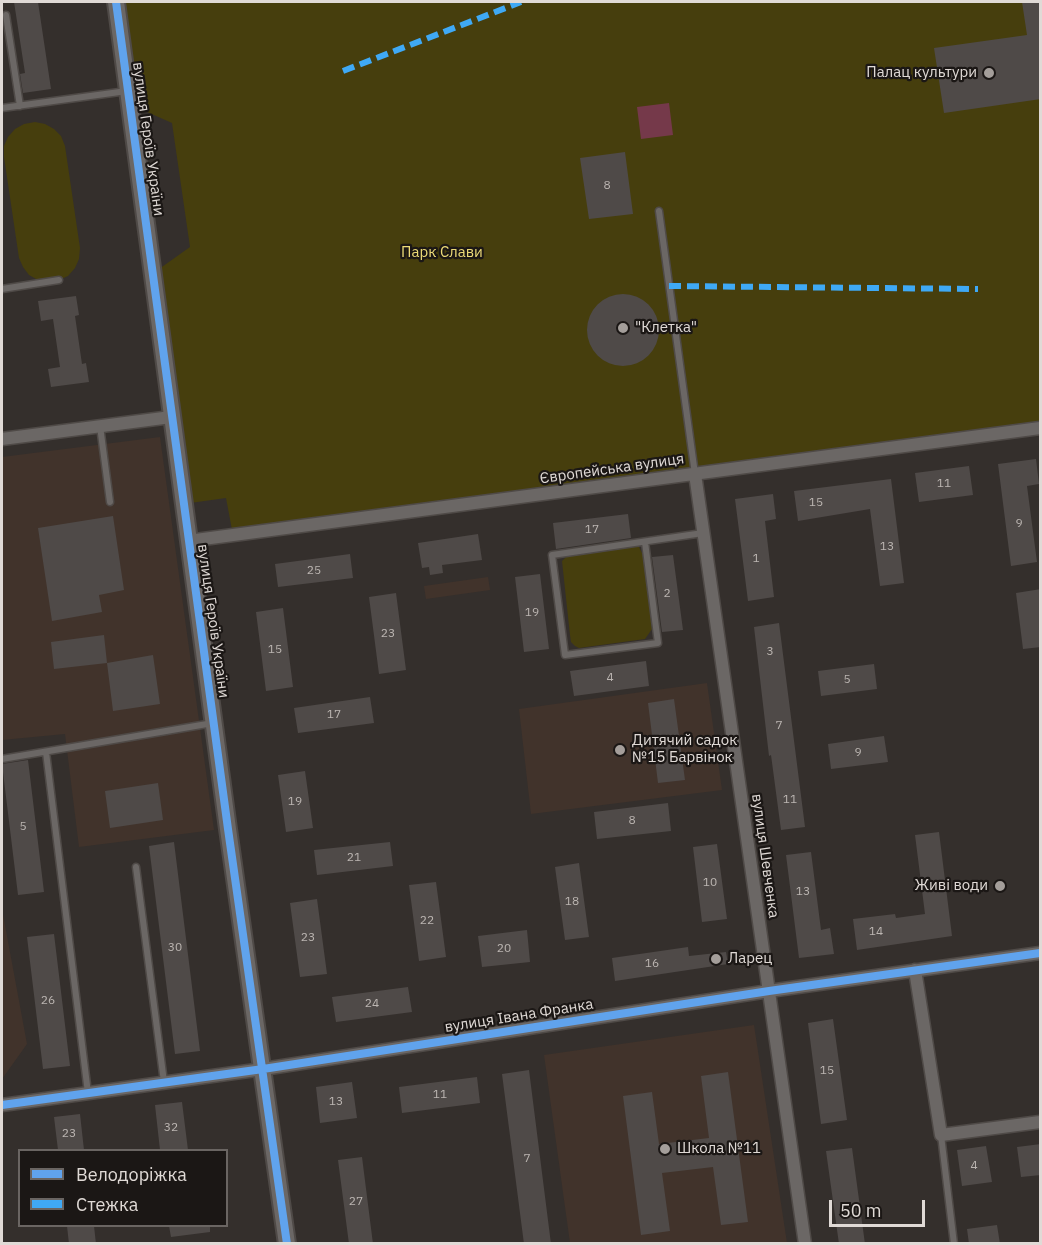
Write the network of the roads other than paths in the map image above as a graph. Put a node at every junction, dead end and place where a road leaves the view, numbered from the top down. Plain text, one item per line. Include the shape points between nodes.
1 (116, 2) edge
2 (6, 15) dead end
3 (128, 90) junction
4 (20, 106) junction
5 (2, 108) edge
6 (659, 211) dead end
7 (58, 280) dead end
8 (2, 289) edge
9 (171, 417) junction
10 (100, 426) junction
11 (1041, 428) edge
12 (2, 440) edge
13 (695, 474) junction
14 (110, 502) dead end
15 (704, 533) junction
16 (188, 541) junction
17 (645, 542) junction
18 (213, 723) junction
19 (46, 752) junction
20 (2, 759) edge
21 (136, 867) dead end
22 (1041, 953) edge
23 (915, 970) junction
24 (769, 991) junction
25 (263, 1069) junction
26 (164, 1082) junction
27 (88, 1093) junction
28 (2, 1105) edge
29 (1041, 1122) edge
30 (941, 1135) junction
31 (287, 1244) edge
32 (805, 1244) edge
33 (954, 1244) edge

1 - 3 street, вулиця Героїв України
2 - 4 lane
3 - 4 lane
3 - 9 street, вулиця Героїв України
4 - 5 lane
6 - 13 lane
7 - 8 lane
9 - 10 street
9 - 16 street, вулиця Героїв України
10 - 12 street
10 - 14 lane
11 - 13 street, Європейська вулиця
13 - 15 street, вулиця Шевченка
13 - 16 street, Європейська вулиця
15 - 17 lane
15 - 24 street, вулиця Шевченка
16 - 18 street, вулиця Героїв України
17 - 17 lane via 552,555 565,655 658,643
18 - 19 lane
18 - 25 street, вулиця Героїв України
19 - 20 lane
19 - 27 lane
21 - 26 lane
22 - 23 street, вулиця Івана Франка
23 - 24 street, вулиця Івана Франка
23 - 30 street
24 - 25 street, вулиця Івана Франка
24 - 32 street, вулиця Шевченка
25 - 26 street, вулиця Івана Франка
25 - 31 street, вулиця Героїв України
26 - 27 street, вулиця Івана Франка
27 - 28 street, вулиця Івана Франка
29 - 30 street
30 - 33 lane

